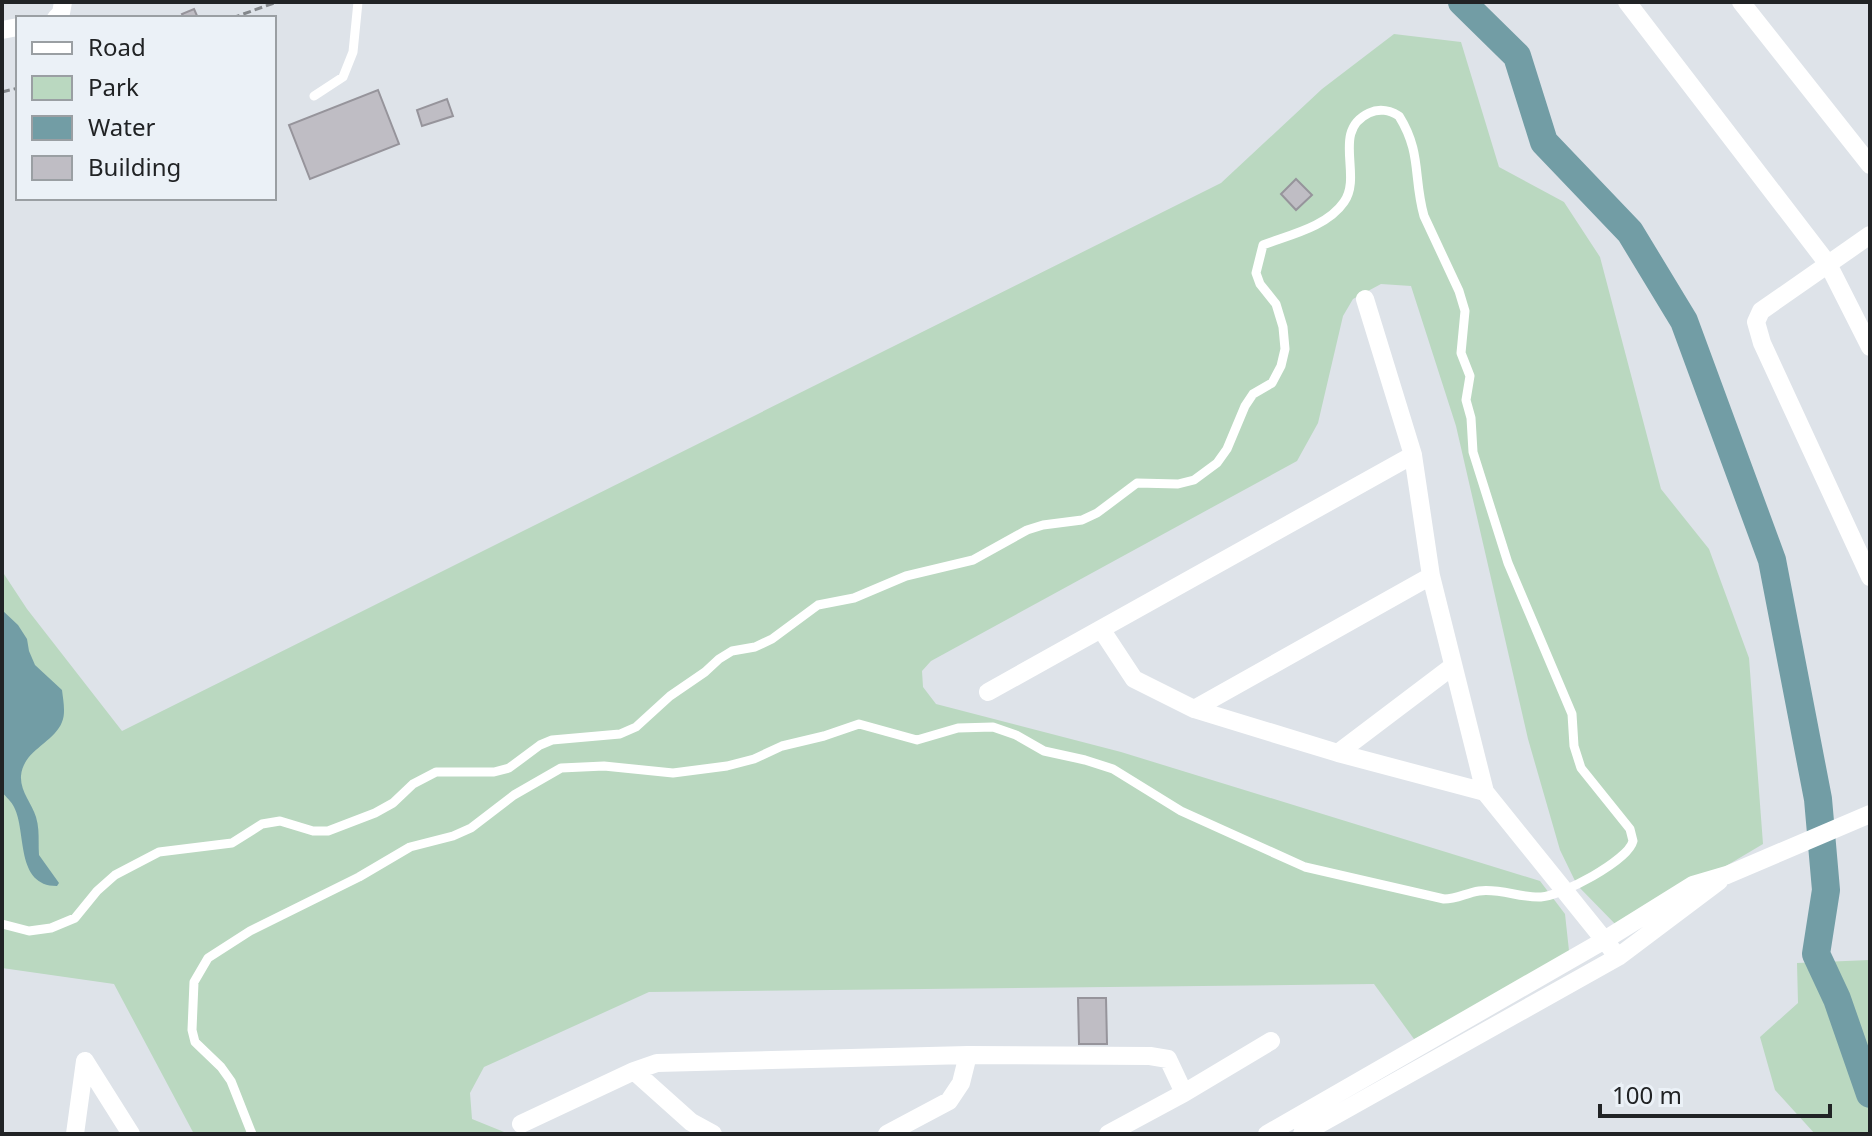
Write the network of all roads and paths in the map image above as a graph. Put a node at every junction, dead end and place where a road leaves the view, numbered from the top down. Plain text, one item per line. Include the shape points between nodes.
1 (277, 2) edge
2 (358, 2) edge
3 (1627, 2) edge
4 (1741, 2) edge
5 (238, 16) edge
6 (314, 96) dead end
7 (1870, 165) edge
8 (1870, 235) edge
9 (1828, 264) junction
10 (1365, 299) dead end
11 (1870, 347) edge
12 (1413, 455) junction
13 (1431, 576) junction
14 (1870, 577) edge
15 (1101, 629) junction
16 (1453, 666) junction
17 (988, 692) dead end
18 (1194, 709) junction
19 (1338, 753) junction
20 (1485, 792) junction
21 (1870, 814) edge
22 (1727, 875) junction
23 (1563, 893) junction
24 (2, 924) edge
25 (1603, 941) junction
26 (1618, 957) junction
27 (1271, 1041) dead end
28 (968, 1055) junction
29 (634, 1071) junction
30 (1184, 1093) junction
31 (521, 1124) dead end
32 (75, 1134) edge
33 (131, 1134) edge
34 (252, 1134) edge
35 (713, 1134) edge
36 (887, 1134) edge
37 (1108, 1134) edge
38 (1267, 1134) edge
39 (1302, 1134) edge

1 - 5 path
2 - 6 lane via 353,52 343,77
3 - 9 street
4 - 7 street
8 - 9 street
9 - 11 street
9 - 14 street via 1761,311 1756,322
10 - 12 street
12 - 13 street
12 - 15 street
13 - 16 street
13 - 18 street
15 - 17 street
15 - 18 street via 1134,679
16 - 19 street
16 - 20 street
18 - 19 street
19 - 20 street
20 - 23 street
21 - 22 street
22 - 25 street via 1693,885
22 - 26 street
23 - 24 lane via 1626,854 1632,836 1581,768 1572,714 1508,563 1473,452 1466,400 1470,376 1461,353 1466,322 1462,302 1424,216 1412,142 1399,116 1384,110 1365,115 1350,131 1350,185 1344,202 1311,227 1263,245 1256,273 1276,304 1283,327 1281,366 1272,383 1245,406 1217,463 1194,480 1137,483 1082,520 1027,530 973,560 818,605 772,639 719,659 636,727 620,734 552,740 494,772 436,772 384,808 328,831 280,821 262,824 232,843 159,852 115,875 75,918 29,931
23 - 25 street
23 - 34 lane via 1542,897 1480,891 1444,899 1305,867 1181,811 1113,769 1044,751 993,727 958,728 917,740 859,724 727,766 673,773 561,768 471,828 410,847 208,958 194,982 192,1030 195,1042 231,1081
25 - 26 street
25 - 38 street
26 - 39 street
27 - 30 street
28 - 29 street via 657,1063
28 - 30 street via 1168,1059
28 - 36 street via 961,1083 949,1101
29 - 31 street
29 - 35 street via 691,1122
30 - 37 street
32 - 33 street via 85,1061

